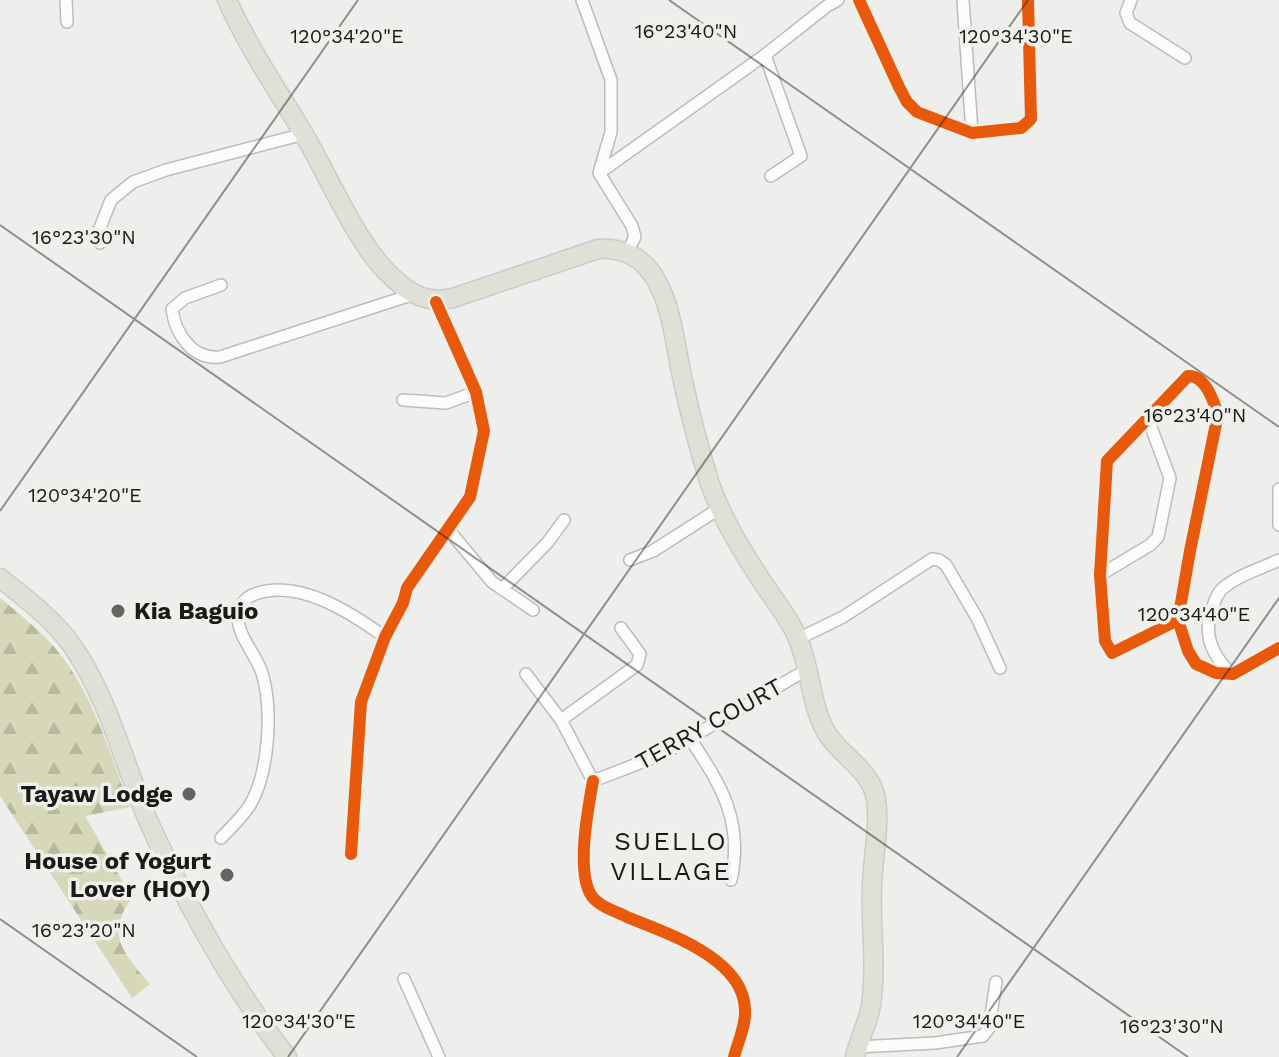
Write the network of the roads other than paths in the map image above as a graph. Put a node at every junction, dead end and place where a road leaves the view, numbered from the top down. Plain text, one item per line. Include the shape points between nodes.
1 (66, 0) edge
2 (227, 0) edge
3 (582, 0) edge
4 (838, 0) edge
5 (859, 0) edge
6 (963, 0) edge
7 (1028, 0) edge
8 (1131, 0) edge
9 (67, 22) dead end
10 (765, 55) junction
11 (1185, 58) dead end
12 (972, 133) junction
13 (304, 134) junction
14 (599, 173) junction
15 (771, 176) dead end
16 (100, 243) dead end
17 (627, 252) junction
18 (221, 285) dead end
19 (415, 294) junction
20 (436, 302) junction
21 (476, 392) junction
22 (403, 400) dead end
23 (1148, 419) junction
24 (1279, 489) edge
25 (720, 508) junction
26 (564, 520) dead end
27 (1279, 525) edge
28 (447, 528) junction
29 (630, 560) dead end
30 (1279, 560) edge
31 (1100, 575) junction
32 (0, 578) edge
33 (502, 589) junction
34 (533, 610) dead end
35 (1178, 620) junction
36 (621, 628) dead end
37 (385, 637) junction
38 (798, 639) junction
39 (1279, 648) edge
40 (1000, 668) dead end
41 (806, 670) junction
42 (526, 674) dead end
43 (1233, 674) junction
44 (561, 720) junction
45 (689, 737) junction
46 (593, 781) junction
47 (221, 838) dead end
48 (351, 854) dead end
49 (731, 880) dead end
50 (404, 979) dead end
51 (996, 982) dead end
52 (856, 1052) edge
53 (287, 1057) edge
54 (439, 1057) edge
55 (734, 1057) edge

1 - 9 street
2 - 13 main road
3 - 14 street via 611,80 611,132
4 - 10 street
5 - 12 street via 912,108
6 - 12 street
7 - 12 street via 1031,119 1021,128
8 - 11 street via 1126,13 1130,23
10 - 14 street
10 - 15 street via 801,156
13 - 16 street via 133,182 111,200 98,233
13 - 19 main road via 368,250
14 - 17 street via 632,226 635,237
17 - 20 main road via 611,248 578,254
17 - 25 main road via 650,271 666,303
18 - 19 street via 185,298 172,309 174,325 185,342 210,358
19 - 20 main road
20 - 21 street
21 - 22 street via 446,403
21 - 28 street via 484,431 470,497
23 - 31 street via 1107,461
23 - 31 street via 1170,478 1158,537
23 - 35 street via 1194,375 1218,414
24 - 27 street
25 - 29 street
25 - 38 main road
26 - 33 street
28 - 33 street
28 - 37 street via 407,588
30 - 43 street via 1217,595 1207,634 1213,651
31 - 35 street via 1105,641 1112,653
32 - 53 main road via 55,626 84,664 150,824 197,920 245,1002
33 - 34 street
35 - 43 street via 1188,651 1201,668
36 - 44 street via 640,661
37 - 47 street via 302,593 265,590 243,603 238,618 262,672 267,736 251,804
37 - 48 street via 361,702
38 - 40 street via 843,617 932,559 939,560 977,618
38 - 41 main road
39 - 43 street
41 - 45 street, TERRY COURT
41 - 52 main road via 826,732 866,776 876,800 873,986
42 - 44 street
44 - 46 street
45 - 46 street, TERRY COURT via 663,754
45 - 49 street via 721,789 735,828
46 - 55 street via 583,869 590,893 601,904 682,940 725,968 738,984 745,1008
50 - 54 street
51 - 52 street via 983,1036

